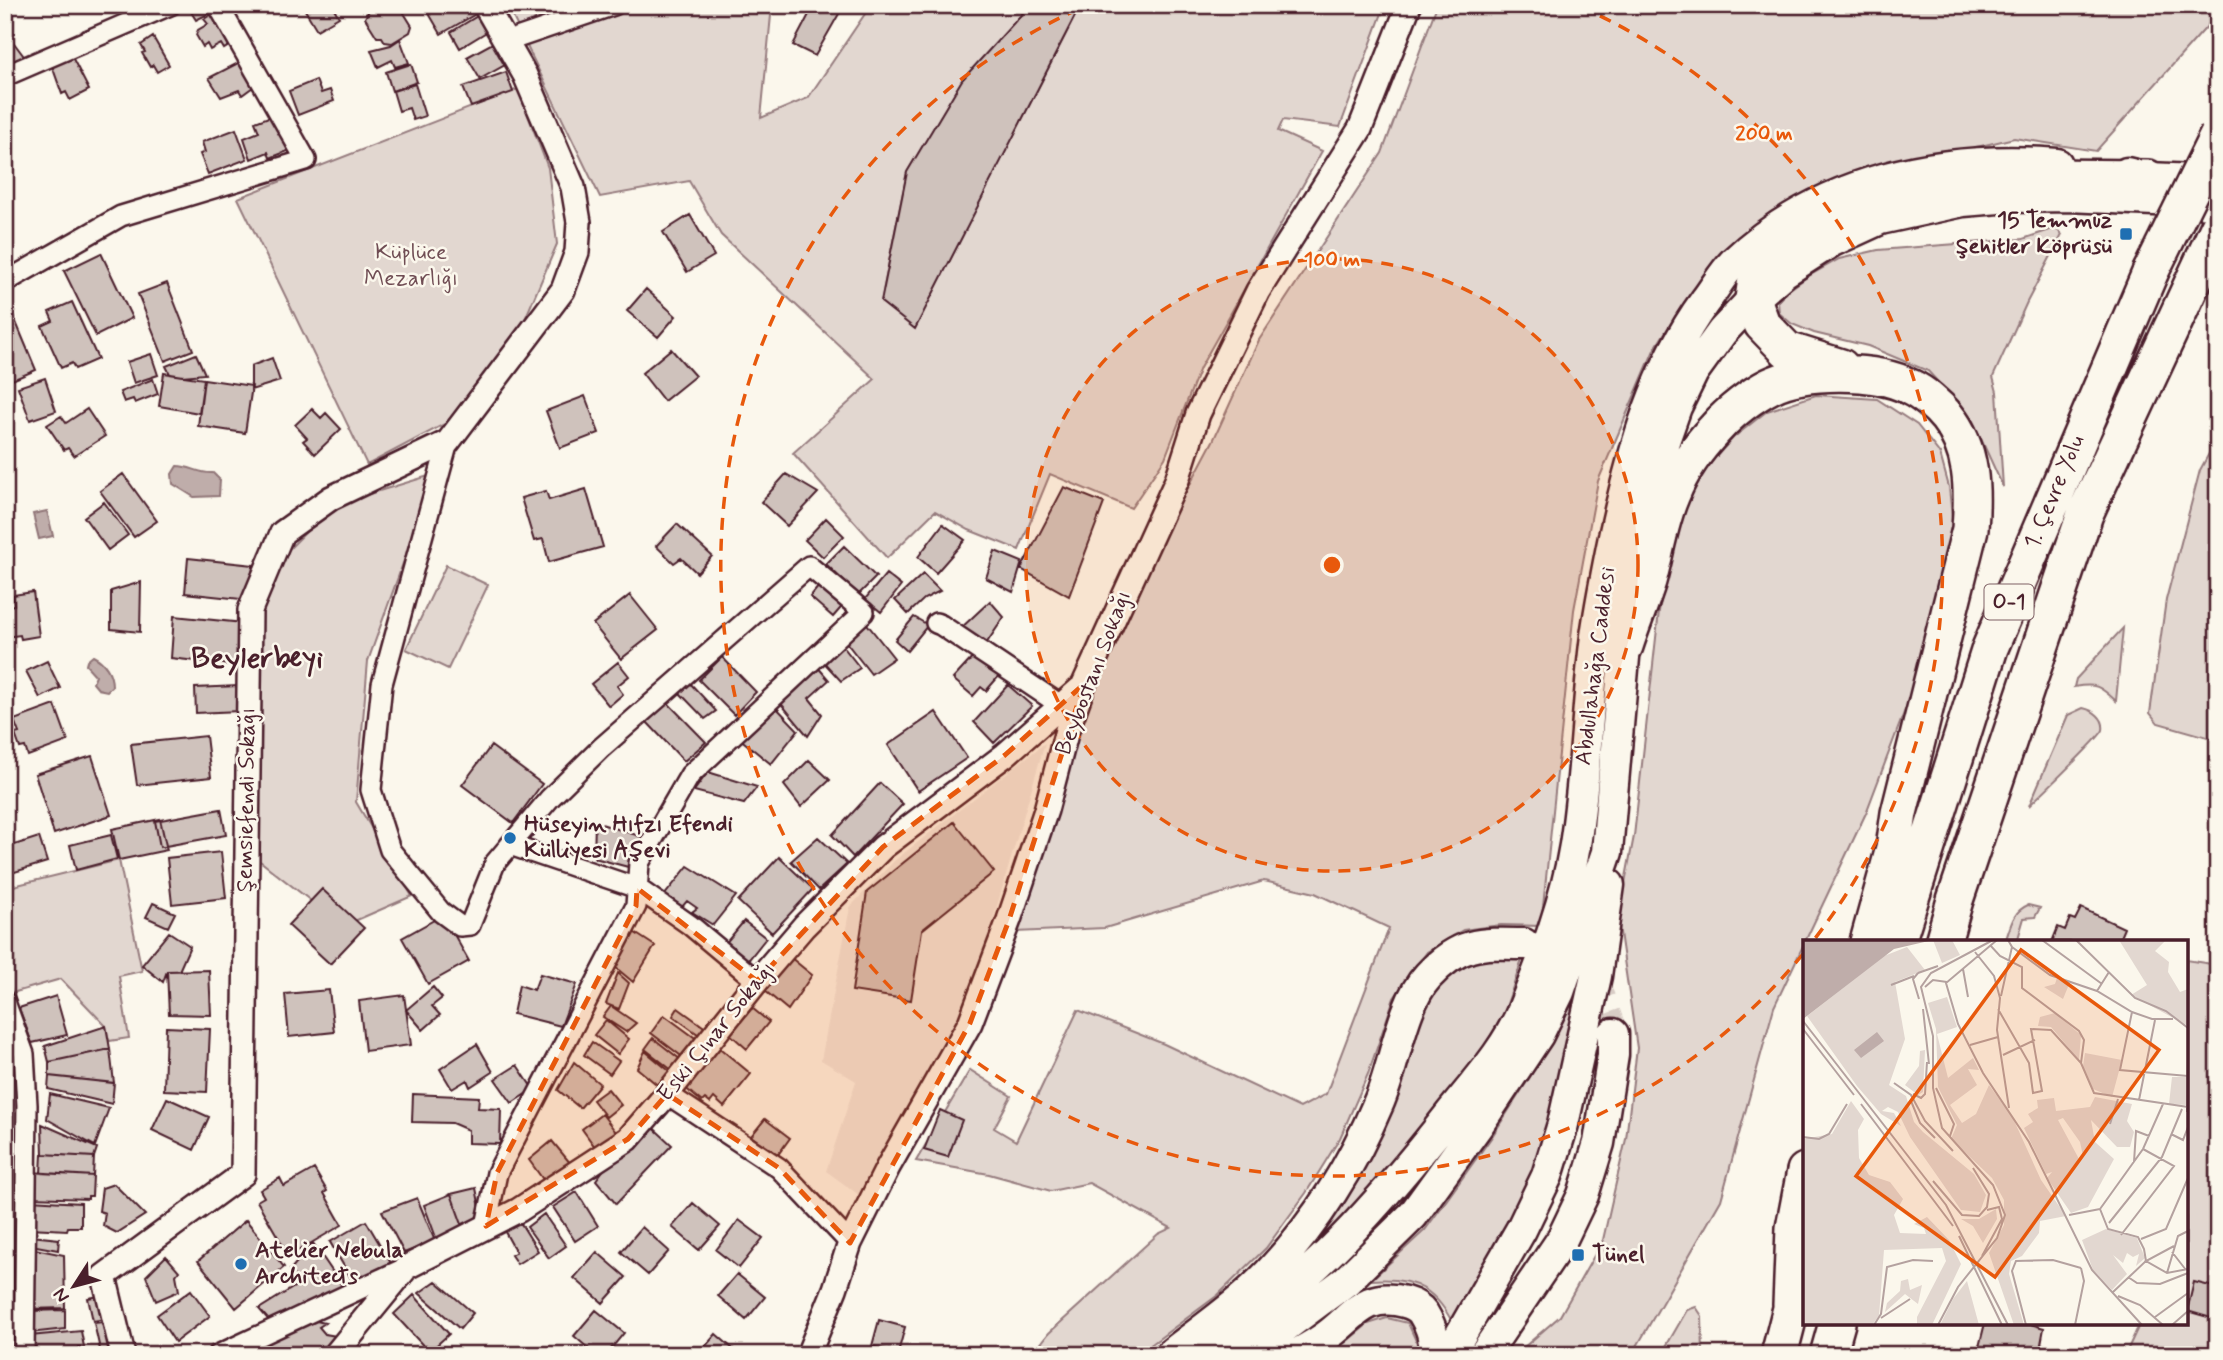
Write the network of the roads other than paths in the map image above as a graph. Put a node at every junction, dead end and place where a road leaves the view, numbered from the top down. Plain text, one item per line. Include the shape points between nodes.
1 (170, 5) edge
2 (218, 5) edge
3 (485, 5) edge
4 (614, 5) edge
5 (1409, 5) edge
6 (505, 41) junction
7 (5, 76) edge
8 (2218, 135) edge
9 (2148, 178) junction
10 (2218, 181) edge
11 (2218, 203) edge
12 (2218, 228) edge
13 (5, 282) edge
14 (1754, 299) junction
15 (1862, 372) junction
16 (448, 442) junction
17 (936, 623) dead end
18 (1625, 646) junction
19 (1084, 684) junction
20 (1062, 706) junction
21 (510, 845) junction
22 (1607, 852) junction
23 (637, 888) junction
24 (1869, 940) edge
25 (1898, 940) edge
26 (1944, 940) edge
27 (1524, 944) dead end
28 (757, 981) junction
29 (5, 1002) edge
30 (1612, 1034) tunnel mouth
31 (667, 1094) junction
32 (1803, 1181) edge
33 (486, 1226) junction
34 (850, 1243) junction
35 (1803, 1265) edge
36 (407, 1268) junction
37 (1791, 1305) junction
38 (1836, 1325) edge
39 (24, 1355) edge
40 (123, 1355) edge
41 (218, 1355) edge
42 (335, 1355) edge
43 (808, 1355) edge
44 (1170, 1355) edge
45 (1203, 1355) edge
46 (1247, 1355) edge
47 (1296, 1355) edge
48 (1433, 1355) edge
49 (1453, 1355) edge
50 (1484, 1355) edge
51 (1779, 1355) edge
52 (1828, 1355) edge

1 - 7 street
2 - 13 street via 306,160 121,216
3 - 6 street, Şemsiefendi Sokağı
4 - 6 street
5 - 19 street, Beybostanı Sokağı via 1360,129 1258,291 1198,414 1177,480
6 - 16 street, Şemsiefendi Sokağı via 525,75 573,187 579,222 577,252 563,290
8 - 25 highway, 1. Çevre Yolu / O-1, bridge via 2150,273 1990,648
9 - 10 main road, Abdullahağa Caddesi
9 - 14 highway via 2044,177 1910,188 1849,208 1784,244 1757,273
9 - 45 main road, Abdullahağa Caddesi via 2102,167 2025,162 1961,163 1906,171 1867,183 1781,224 1732,264 1687,326 1637,439 1597,633 1575,845 1558,920 1523,1010 1470,1090 1380,1200 1297,1282
11 - 14 main road, Abdullahağa Caddesi via 2069,196 1962,201 1880,219 1832,241 1784,272
12 - 26 highway, 1. Çevre Yolu / O-1 via 2085,513
14 - 15 highway via 1762,324 1787,350
14 - 18 main road, Abdullahağa Caddesi via 1693,372 1676,407 1647,489
15 - 18 highway via 1808,376 1771,385 1718,425 1694,452 1671,494
15 - 24 highway via 1910,386 1947,418 1968,462 1972,499 1970,529
16 - 21 street via 382,684 370,790 390,850 441,912 460,926 470,925 495,863
16 - 40 street, Şemsiefendi Sokağı via 331,498 282,533 250,610 243,1174 104,1276
17 - 20 street
18 - 22 main road, Abdullahağa Caddesi
19 - 20 street, Eski Çınar Sokağı
19 - 34 street, Beybostanı Sokağı via 1046,810 970,1023
20 - 28 street, Eski Çınar Sokağı via 883,846
21 - 23 street
21 - 23 street via 601,748 809,566 864,611 690,775 639,863
22 - 46 main road, Abdullahağa Caddesi via 1559,992 1538,1035 1478,1125 1413,1215 1346,1282
22 - 49 main road via 1609,893 1596,976 1548,1176
23 - 28 street
23 - 33 street via 636,906 497,1173
27 - 44 main road via 1486,943 1460,949 1428,975 1413,995 1363,1138 1324,1205 1268,1274
28 - 31 street, Eski Çınar Sokağı
29 - 39 street via 24,1054 27,1105
30 - 50 main road via 1599,1143 1583,1195 1560,1241
31 - 33 street, Eski Çınar Sokağı via 628,1139 519,1210
31 - 34 street via 779,1168
32 - 37 highway via 1794,1228
33 - 36 street, Eski Çınar Sokağı
34 - 43 street, Beybostanı Sokağı
35 - 37 highway
36 - 41 street
36 - 42 street, Eski Çınar Sokağı
37 - 51 highway
38 - 52 highway
47 - 48 main road via 1371,1301 1383,1299 1420,1309 1435,1339

